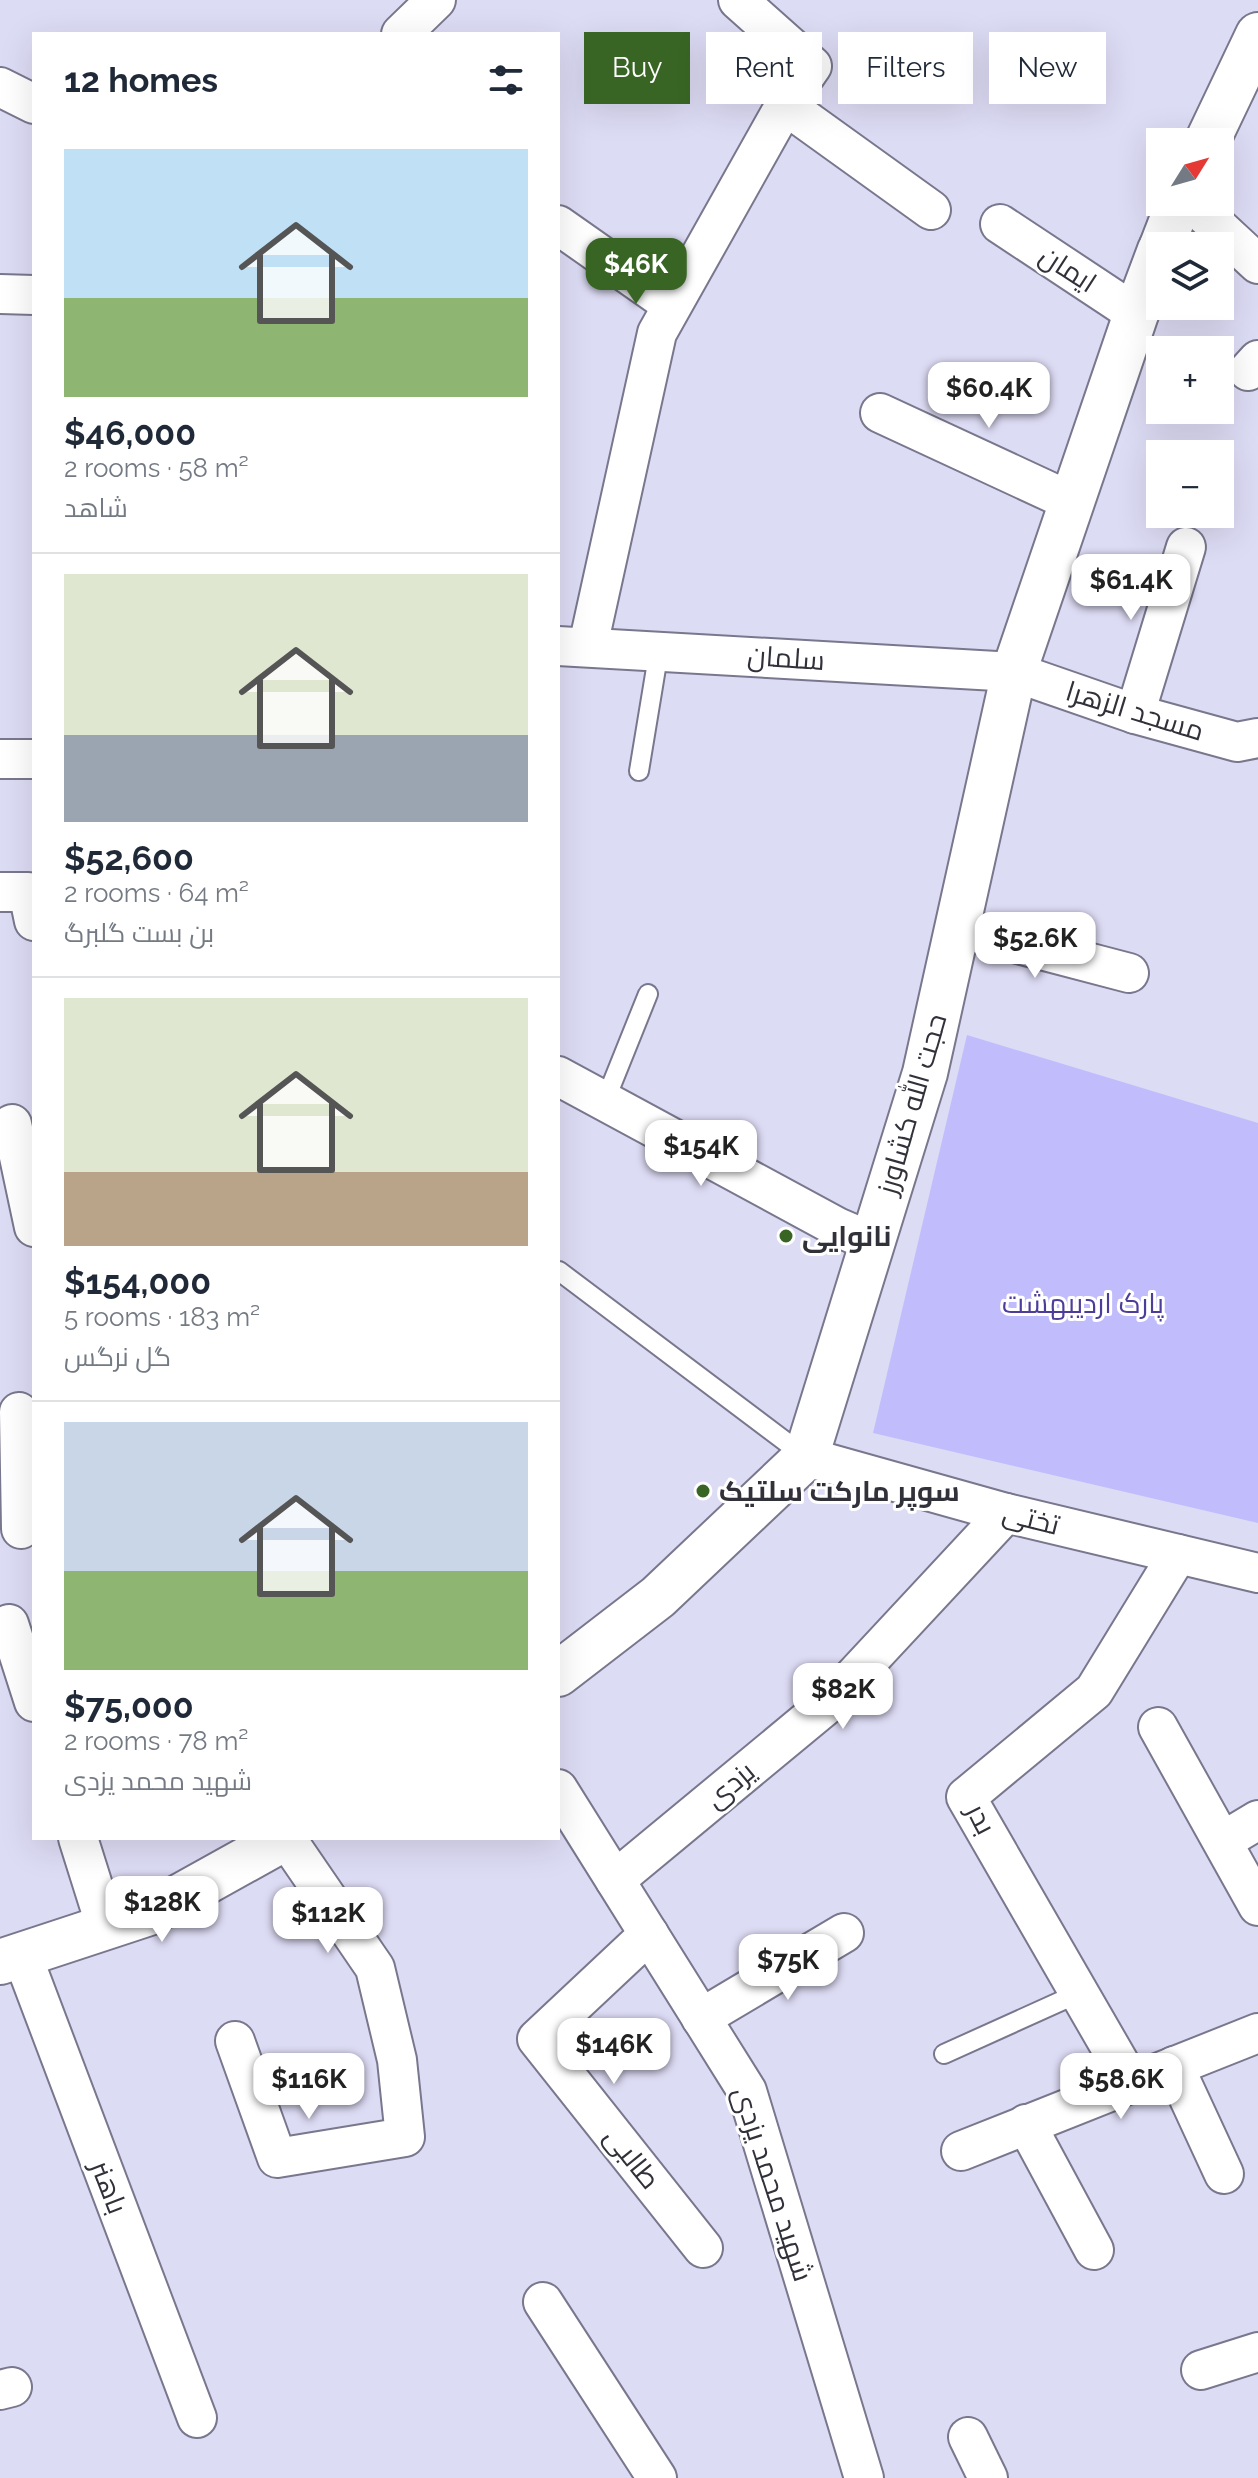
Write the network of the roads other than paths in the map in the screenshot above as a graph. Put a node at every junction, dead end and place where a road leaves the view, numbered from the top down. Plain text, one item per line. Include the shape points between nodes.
1 (436, 0) edge
2 (738, 0) edge
3 (403, 32) edge
4 (1258, 35) edge
5 (0, 87) edge
6 (32, 103) edge
7 (785, 105) junction
8 (1214, 128) edge
9 (931, 210) dead end
10 (1206, 216) edge
11 (1000, 224) dead end
12 (560, 226) edge
13 (1258, 264) edge
14 (1146, 288) edge
15 (0, 294) edge
16 (32, 295) edge
17 (672, 305) junction
18 (1136, 314) junction
19 (880, 413) dead end
20 (1072, 502) junction
21 (1186, 547) dead end
22 (573, 646) edge
23 (659, 650) junction
24 (1014, 672) junction
25 (1135, 714) junction
26 (1258, 738) edge
27 (0, 759) edge
28 (32, 759) edge
29 (639, 771) dead end
30 (0, 892) edge
31 (32, 911) edge
32 (957, 928) junction
33 (1129, 973) dead end
34 (648, 994) dead end
35 (560, 1077) edge
36 (605, 1101) junction
37 (15, 1124) edge
38 (32, 1216) edge
39 (872, 1242) junction
40 (560, 1272) edge
41 (19, 1412) dead end
42 (27, 1455) edge
43 (806, 1457) junction
44 (1006, 1513) junction
45 (21, 1529) dead end
46 (1178, 1554) junction
47 (1258, 1573) edge
48 (9, 1624) dead end
49 (560, 1672) edge
50 (32, 1696) edge
51 (1158, 1727) dead end
52 (560, 1792) edge
53 (1258, 1820) edge
54 (79, 1840) edge
55 (281, 1840) edge
56 (286, 1840) edge
57 (1223, 1841) junction
58 (615, 1880) junction
59 (1258, 1906) edge
60 (106, 1927) junction
61 (844, 1933) dead end
62 (649, 1934) junction
63 (11, 1959) edge
64 (1079, 1993) junction
65 (701, 2018) junction
66 (1258, 2033) edge
67 (235, 2041) dead end
68 (944, 2054) dead end
69 (1174, 2066) junction
70 (1131, 2083) junction
71 (1026, 2124) junction
72 (961, 2151) dead end
73 (1224, 2174) dead end
74 (703, 2248) dead end
75 (1094, 2250) dead end
76 (543, 2302) dead end
77 (1258, 2352) edge
78 (1201, 2370) dead end
79 (197, 2418) dead end
80 (968, 2437) dead end
81 (657, 2478) edge
82 (863, 2478) edge
83 (988, 2478) edge

1 - 3 street
2 - 7 street via 812,66
4 - 8 street
5 - 6 street
7 - 9 street
7 - 17 street
10 - 13 street
11 - 18 street, ایمان
12 - 17 street
14 - 18 street, حجت الله کشاورز
15 - 16 street
17 - 22 street via 657,333
18 - 20 street, حجت الله کشاورز
19 - 20 street
20 - 24 street, حجت الله کشاورز
21 - 25 street
22 - 23 street, سلمان
23 - 24 street, سلمان
23 - 29 lane
24 - 25 street, مسجد الزهرا
24 - 32 street, حجت الله کشاورز
25 - 26 street, مسجد الزهرا via 1237,742
27 - 28 street
30 - 31 street via 28,892
32 - 33 street
32 - 39 street, حجت الله کشاورز via 925,1073
34 - 36 lane
35 - 36 street
36 - 39 street
37 - 38 street
39 - 43 street, حجت الله کشاورز
40 - 43 lane
41 - 42 street
42 - 45 street
43 - 44 street, تختی
43 - 49 street, حجت الله کشاورز via 658,1597
44 - 46 street, تختی
44 - 58 street, یزدی via 830,1702
46 - 47 street, تختی
46 - 64 street, بدر via 1094,1691 966,1797
48 - 50 street
51 - 57 street
52 - 58 street, شهید محمد یزدی
53 - 57 street
54 - 60 street
55 - 60 street via 152,1912
56 - 67 street via 375,1968 397,2060 405,2137 277,2158
57 - 59 street
58 - 62 street, شهید محمد یزدی
60 - 63 street
61 - 65 street
62 - 65 street, شهید محمد یزدی
62 - 74 street, طالبی via 537,2039
63 - 79 street, باهنر
64 - 68 lane
64 - 70 street, بدر
65 - 82 street, شهید محمد یزدی via 747,2091
66 - 69 street
69 - 70 street
69 - 73 street
70 - 71 street
71 - 72 street
71 - 75 street
76 - 81 street
77 - 78 street
80 - 83 street

